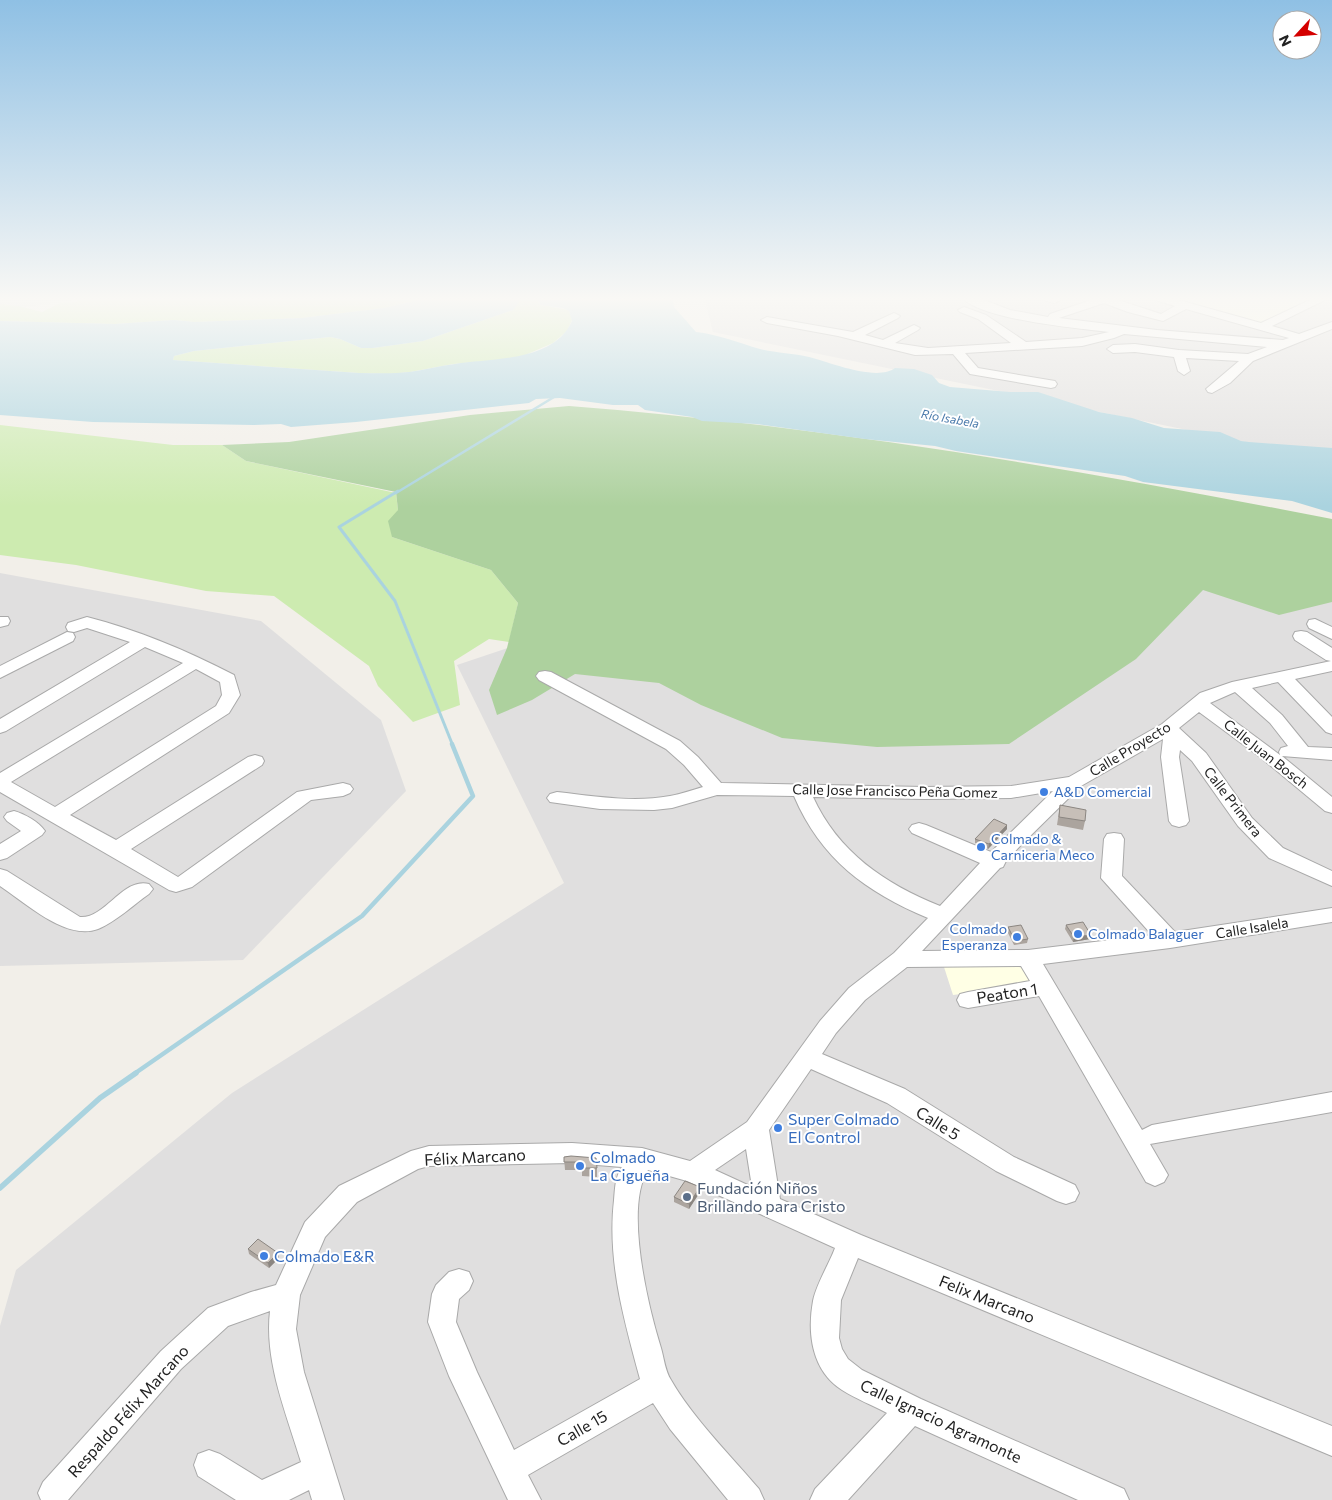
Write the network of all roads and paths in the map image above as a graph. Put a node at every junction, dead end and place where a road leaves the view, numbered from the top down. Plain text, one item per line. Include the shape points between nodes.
1 (971, 367) edge
2 (1183, 367) edge
3 (1240, 367) edge
4 (1184, 371) dead end
5 (1051, 384) dead end
6 (1212, 389) dead end
7 (1315, 624) dead end
8 (1332, 634) edge
9 (1301, 636) dead end
10 (144, 641) junction
11 (196, 662) junction
12 (1331, 665) edge
13 (0, 673) edge
14 (545, 676) dead end
15 (1282, 676) junction
16 (1239, 686) junction
17 (1198, 703) junction
18 (0, 727) edge
19 (1332, 728) edge
20 (1171, 730) junction
21 (1301, 751) junction
22 (1267, 752) junction
23 (1332, 754) edge
24 (255, 761) dead end
25 (0, 782) edge
26 (1074, 782) junction
27 (344, 789) dead end
28 (716, 789) junction
29 (801, 790) junction
30 (557, 798) dead end
31 (1332, 807) edge
32 (56, 815) junction
33 (14, 817) dead end
34 (1179, 820) dead end
35 (919, 829) dead end
36 (1114, 839) dead end
37 (116, 848) junction
38 (0, 853) edge
39 (996, 862) junction
40 (0, 876) edge
41 (1332, 879) edge
42 (142, 889) dead end
43 (1332, 915) edge
44 (944, 916) junction
45 (1170, 940) junction
46 (1028, 958) junction
47 (902, 959) junction
48 (1046, 987) junction
49 (968, 1000) dead end
50 (807, 1057) junction
51 (1332, 1102) edge
52 (756, 1129) junction
53 (1152, 1135) dead end
54 (642, 1158) junction
55 (693, 1172) junction
56 (1155, 1175) dead end
57 (1066, 1193) dead end
58 (768, 1206) junction
59 (851, 1243) junction
60 (459, 1281) dead end
61 (286, 1295) junction
62 (657, 1385) junction
63 (910, 1409) junction
64 (1332, 1441) edge
65 (209, 1464) dead end
66 (318, 1470) junction
67 (508, 1470) junction
68 (54, 1493) dead end
69 (328, 1500) edge
70 (525, 1500) edge
71 (748, 1500) edge
72 (826, 1500) edge
73 (1113, 1500) edge

1 - 5 street via 974,371
2 - 4 street
3 - 6 street
7 - 8 street
9 - 12 street
10 - 11 street
10 - 13 street via 87,622
10 - 18 street
11 - 25 street
11 - 32 street via 228,679 231,696 223,709
12 - 15 street, Calle Proyecto
14 - 28 street via 673,745
15 - 16 street, Calle Proyecto
15 - 19 street
16 - 17 street, Calle Proyecto
16 - 21 street via 1276,719
17 - 20 street, Calle Proyecto
17 - 22 street, Calle Juan Bosch
20 - 26 street, Calle Proyecto
20 - 34 street via 1170,756
20 - 41 street, Calle Primera via 1199,757 1245,822 1276,853
21 - 22 street
21 - 23 street
22 - 31 street, Calle Juan Bosch
24 - 37 street
25 - 32 street
26 - 29 street, Calle Jose Francisco Peña Gomez via 1011,792
26 - 39 street, Calle Proyecto
27 - 37 street via 337,793 314,792 304,796 182,884 176,885
28 - 29 street, Calle Jose Francisco Peña Gomez
28 - 30 street, Calle Jose Francisco Peña Gomez via 654,804
29 - 44 street via 815,822 843,856 876,884 908,902
32 - 37 street
33 - 38 street via 36,831
35 - 39 street
36 - 45 street via 1111,878
39 - 44 street, Calle Proyecto
40 - 42 street via 77,924 86,925
43 - 45 street, Calle Isalela
44 - 47 street, Calle Proyecto
45 - 46 street, Calle Isalela
46 - 47 street, Calle Isalela
46 - 48 street
47 - 50 street, Calle Proyecto via 857,994
48 - 49 street, Peaton 1
48 - 56 street
50 - 52 street, Calle Proyecto
50 - 57 street, Calle 5 via 896,1096 1005,1164
51 - 53 street
52 - 55 street
52 - 58 street
54 - 55 street, Felix Marcano
54 - 61 street, Félix Marcano via 572,1154 429,1156 411,1161 348,1194 315,1230
54 - 62 street via 629,1178 624,1229 635,1309
55 - 58 street, Felix Marcano
58 - 59 street, Felix Marcano
59 - 63 street, Calle Ignacio Agramonte via 827,1300 828,1354 852,1380
59 - 64 street, Felix Marcano
60 - 67 street via 446,1294 442,1322
61 - 66 street, Félix Marcano via 282,1329 288,1372
61 - 68 street, Respaldo Félix Marcano via 251,1304 218,1318 171,1360
62 - 67 street, Calle 15
62 - 71 street
63 - 72 street
63 - 73 street, Calle Ignacio Agramonte
65 - 66 street via 256,1495 263,1496
66 - 69 street, Félix Marcano
67 - 70 street

